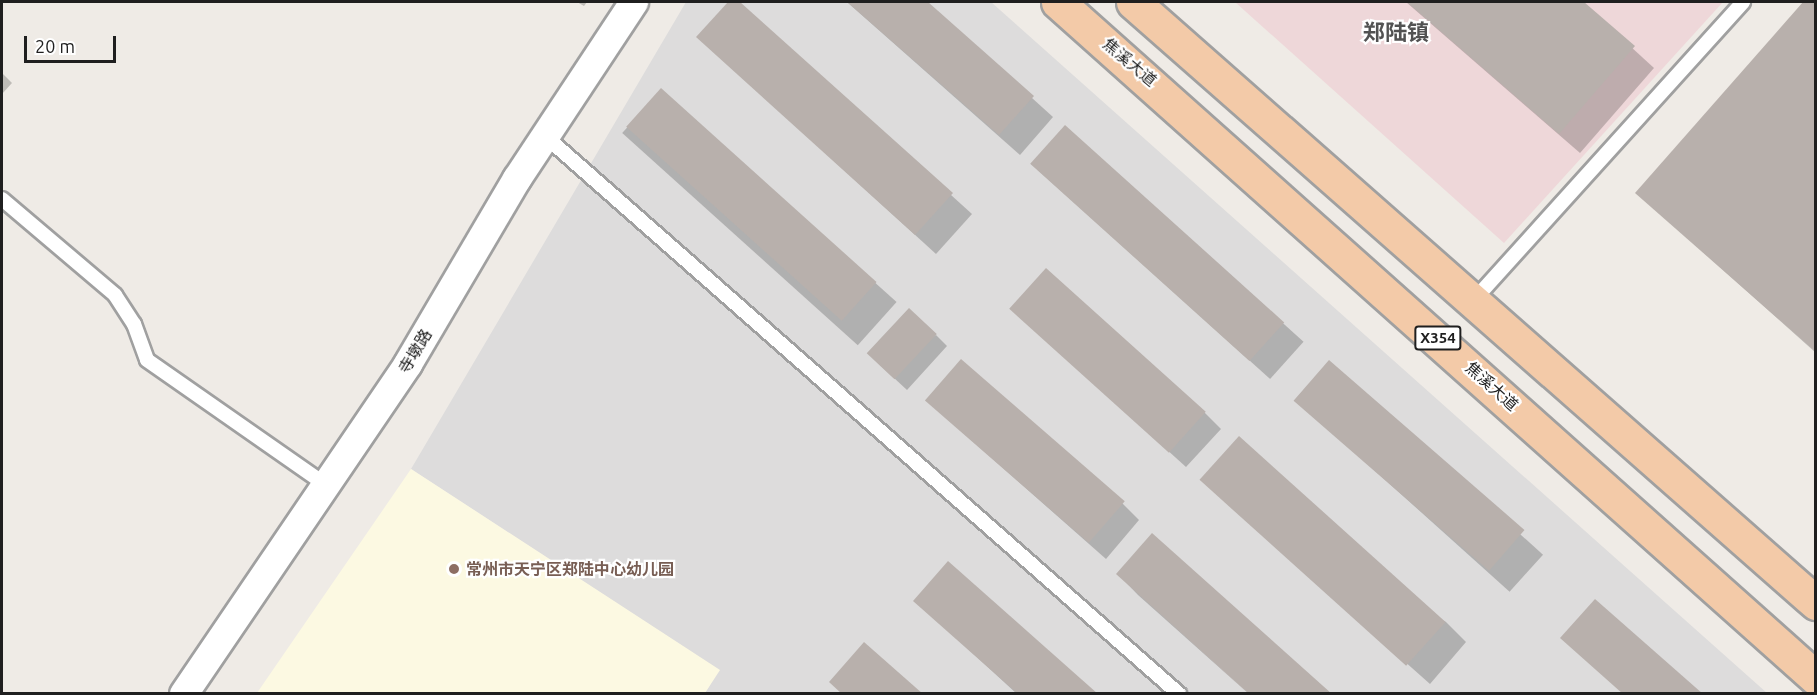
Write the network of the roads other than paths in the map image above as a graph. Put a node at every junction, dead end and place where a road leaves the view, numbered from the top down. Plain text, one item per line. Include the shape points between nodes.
1 (634, 2) edge
2 (1058, 2) edge
3 (1133, 2) edge
4 (1743, 2) edge
5 (545, 136) junction
6 (2, 199) edge
7 (1471, 303) junction
8 (326, 485) junction
9 (1815, 603) edge
10 (1815, 678) edge
11 (184, 693) edge
12 (1179, 693) edge

1 - 5 street, 寺墩路
2 - 10 main road, 焦溪大道 / X354
3 - 7 main road, X354
4 - 7 lane
5 - 8 street, 寺墩路 via 408,364
5 - 12 lane
6 - 8 lane via 116,295 134,324 147,360
7 - 9 main road, X354
8 - 11 street, 寺墩路

